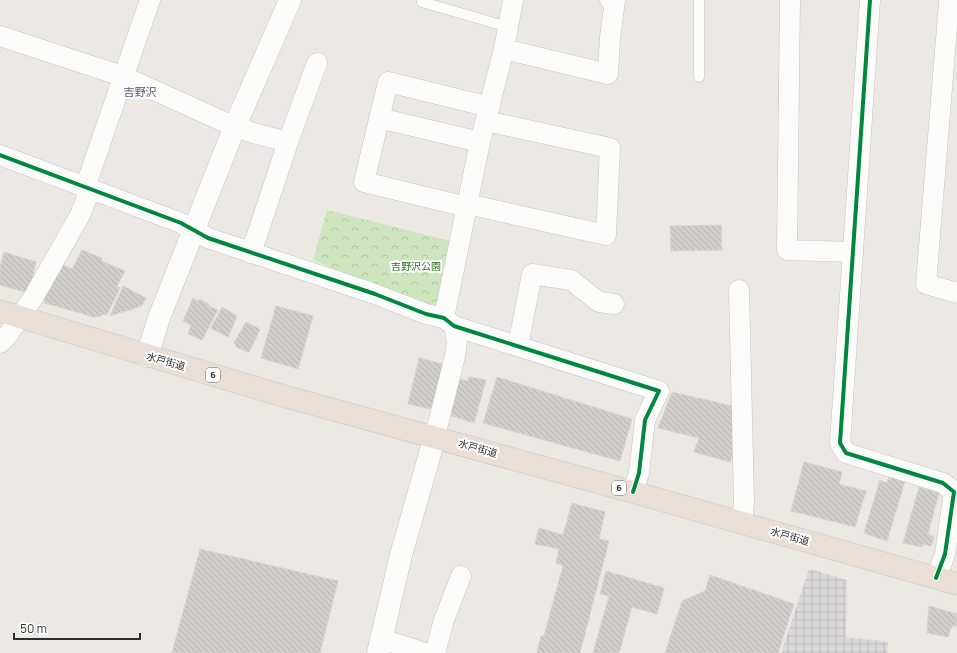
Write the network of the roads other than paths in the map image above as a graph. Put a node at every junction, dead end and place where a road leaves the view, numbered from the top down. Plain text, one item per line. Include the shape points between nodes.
1 (149, 0) edge
2 (290, 0) edge
3 (513, 0) edge
4 (610, 0) edge
5 (699, 0) edge
6 (790, 0) edge
7 (870, 0) edge
8 (422, 2) dead end
9 (949, 2) edge
10 (508, 27) junction
11 (0, 36) edge
12 (504, 49) junction
13 (317, 63) dead end
14 (125, 77) junction
15 (699, 77) dead end
16 (948, 111) edge
17 (488, 114) junction
18 (380, 118) junction
19 (235, 126) junction
20 (288, 142) junction
21 (480, 142) junction
22 (0, 155) edge
23 (88, 188) junction
24 (467, 206) junction
25 (194, 231) junction
26 (853, 252) junction
27 (251, 253) junction
28 (740, 290) dead end
29 (957, 293) edge
30 (614, 304) dead end
31 (10, 314) edge
32 (449, 322) junction
33 (0, 343) edge
34 (518, 346) junction
35 (147, 356) junction
36 (435, 436) junction
37 (633, 492) junction
38 (742, 523) junction
39 (461, 576) dead end
40 (936, 578) junction
41 (957, 584) edge
42 (380, 646) edge
43 (425, 653) edge
44 (435, 653) edge

1 - 14 street
2 - 19 street
3 - 10 street
4 - 12 street via 614,1 608,74
5 - 15 lane
6 - 26 street via 787,250
7 - 26 street
8 - 10 lane
9 - 16 street
10 - 12 street
11 - 14 street
12 - 17 street
13 - 20 street
14 - 19 street
14 - 23 street via 88,179
16 - 29 street via 926,284
17 - 18 street via 388,82
17 - 21 street
17 - 24 street via 610,148 606,234
18 - 21 street
18 - 24 street via 364,182
19 - 20 street
19 - 25 street
20 - 27 street
21 - 24 street
22 - 23 street
23 - 25 street via 181,223
23 - 31 street via 80,215 33,298
24 - 32 street
25 - 27 street
25 - 35 street via 159,318
26 - 40 street via 840,443 846,453 943,483 954,492 945,554
27 - 32 street via 375,294
28 - 38 street via 744,502
30 - 34 street via 599,302 571,280 532,274
31 - 33 street via 7,336
31 - 35 highway, 水戸街道 / 6
32 - 34 street
32 - 36 street via 457,342
34 - 37 street via 659,391 645,420 639,473
35 - 36 highway, 水戸街道 / 6
36 - 37 highway, 水戸街道 / 6
36 - 42 street via 401,555
37 - 38 highway, 水戸街道 / 6
38 - 40 highway, 水戸街道 / 6
39 - 44 street via 444,620
40 - 41 highway, 水戸街道 / 6
42 - 43 street

